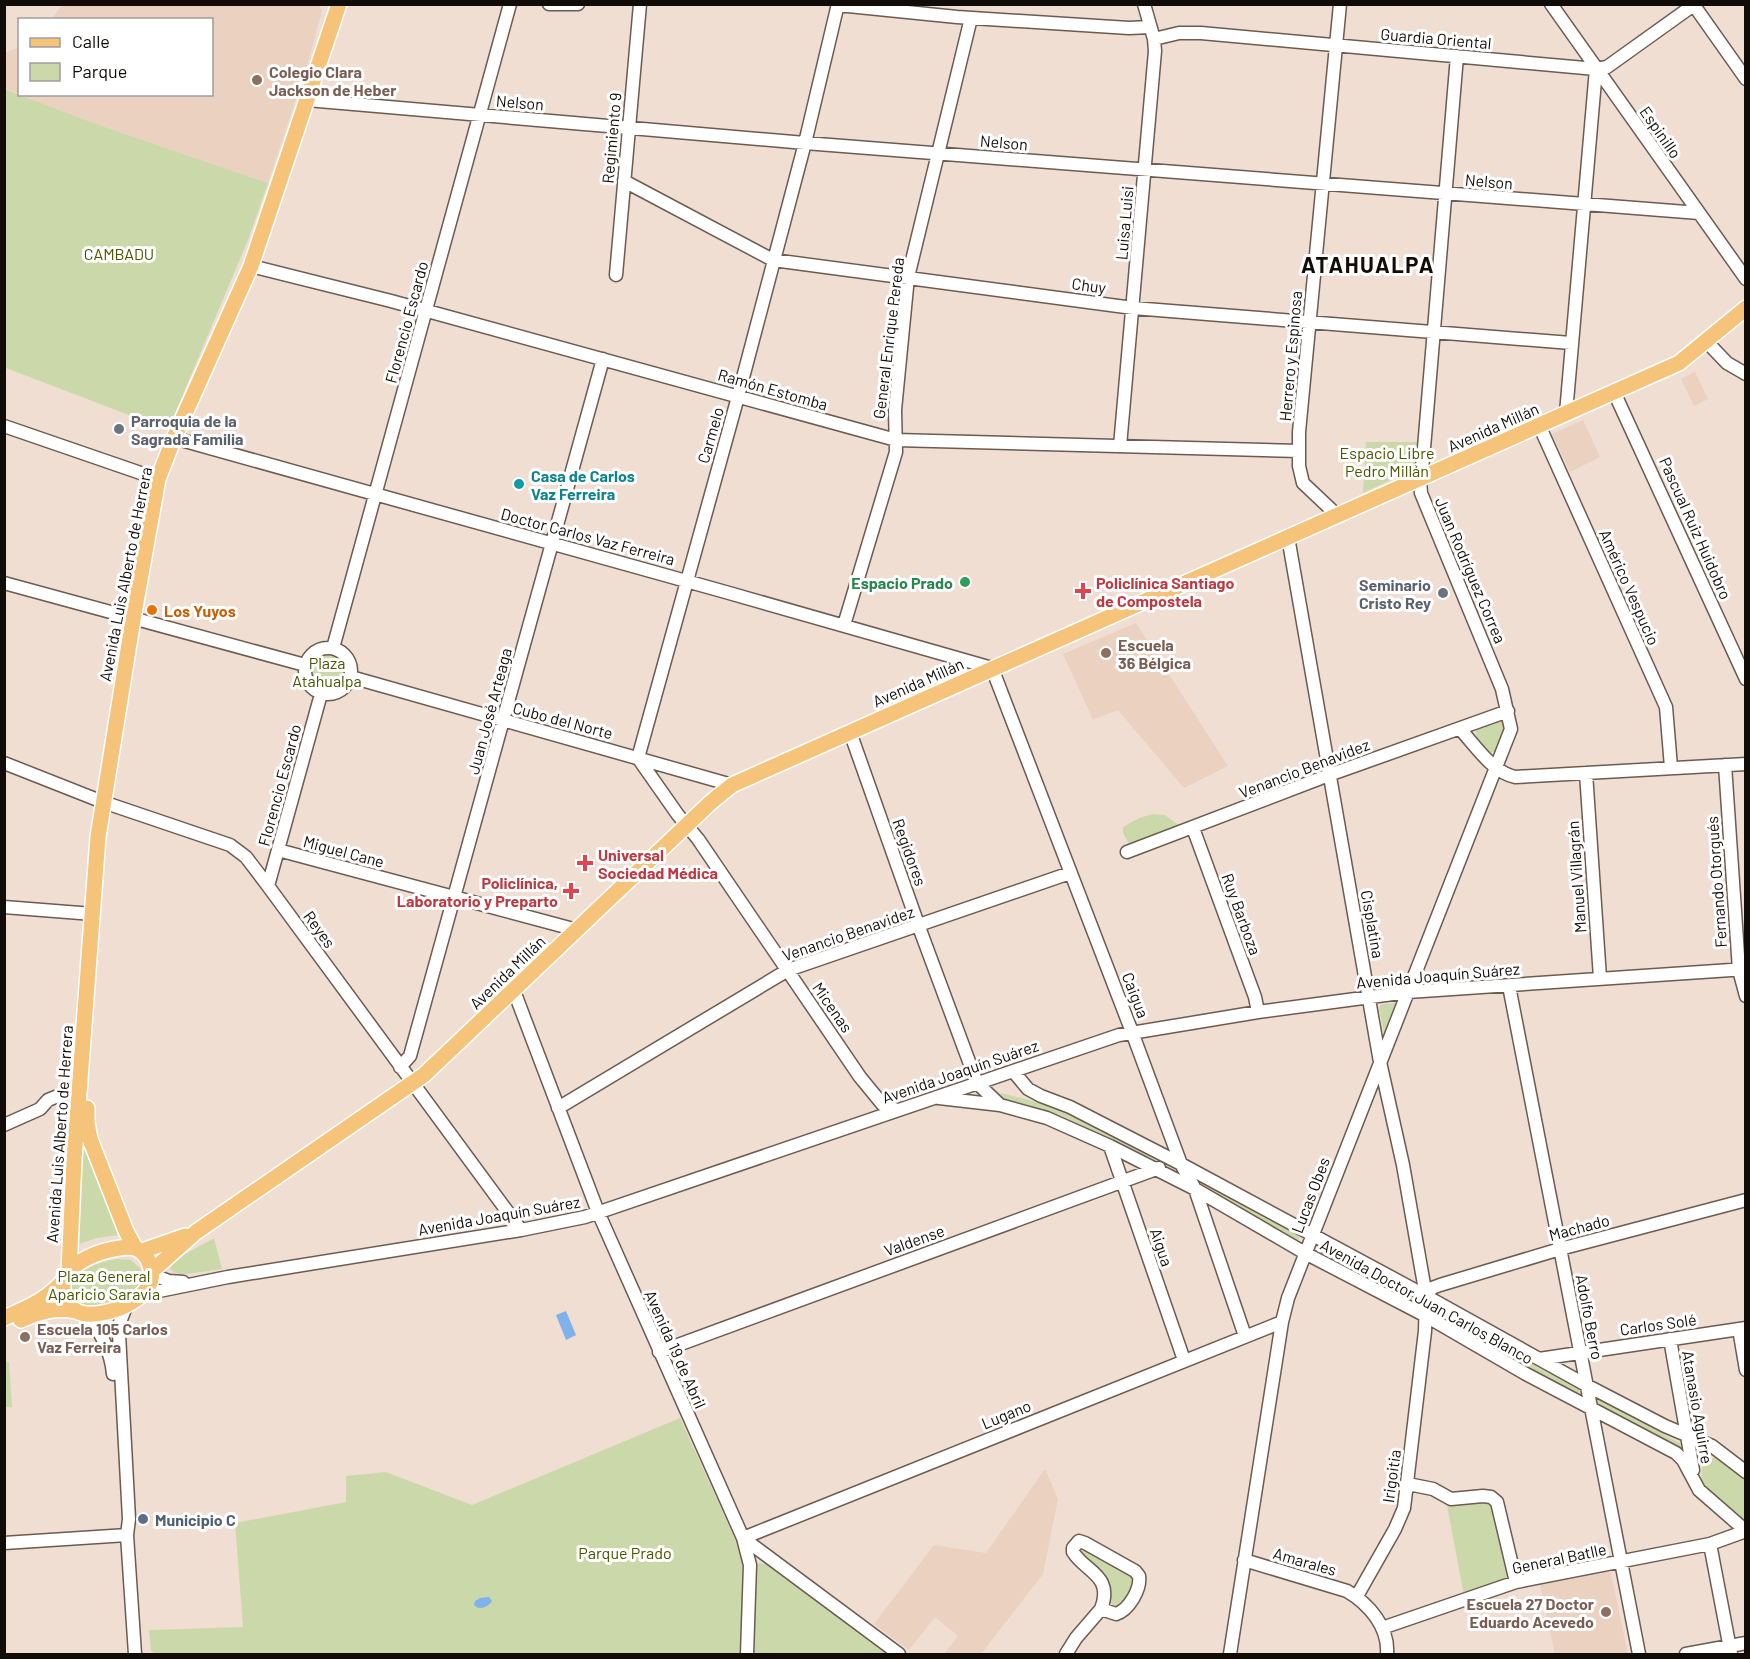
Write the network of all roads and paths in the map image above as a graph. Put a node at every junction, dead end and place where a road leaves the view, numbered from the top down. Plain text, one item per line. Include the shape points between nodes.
1 (339, 4) edge
2 (510, 4) edge
3 (549, 4) edge
4 (578, 4) edge
5 (640, 4) edge
6 (1144, 4) edge
7 (1340, 4) edge
8 (1551, 4) edge
9 (838, 5) edge
10 (1694, 5) edge
11 (971, 18) junction
12 (1152, 33) junction
13 (1336, 46) junction
14 (1457, 56) junction
15 (1596, 69) junction
16 (1746, 79) edge
17 (308, 100) junction
18 (479, 115) junction
19 (629, 128) junction
20 (805, 142) junction
21 (939, 153) junction
22 (1145, 170) junction
23 (624, 182) junction
24 (1323, 184) junction
25 (1446, 194) junction
26 (1583, 206) junction
27 (1699, 213) junction
28 (773, 260) junction
29 (251, 266) junction
30 (616, 274) dead end
31 (908, 277) junction
32 (1746, 279) edge
33 (1133, 308) junction
34 (1746, 308) edge
35 (426, 311) junction
36 (1310, 322) junction
37 (1434, 331) junction
38 (1706, 341) junction
39 (1571, 343) junction
40 (603, 359) junction
41 (1746, 374) edge
42 (1614, 392) junction
43 (738, 396) junction
44 (1566, 413) junction
45 (1539, 425) junction
46 (4, 426) edge
47 (174, 438) junction
48 (896, 440) junction
49 (1120, 446) junction
50 (1299, 451) junction
51 (158, 479) junction
52 (1420, 480) junction
53 (376, 495) junction
54 (1338, 516) junction
55 (1288, 537) junction
56 (552, 544) junction
57 (687, 580) junction
58 (4, 583) edge
59 (133, 619) junction
60 (844, 625) junction
61 (333, 648) junction
62 (306, 665) junction
63 (992, 668) junction
64 (351, 677) junction
65 (1746, 679) edge
66 (321, 694) junction
67 (1508, 711) junction
68 (504, 722) junction
69 (1460, 729) junction
70 (850, 732) junction
71 (638, 758) junction
72 (4, 763) edge
73 (1746, 764) edge
74 (1725, 765) junction
75 (1671, 767) junction
76 (1496, 768) junction
77 (1586, 773) junction
78 (1329, 775) junction
79 (732, 785) junction
80 (103, 802) junction
81 (687, 826) junction
82 (1193, 828) junction
83 (278, 850) junction
84 (1127, 852) dead end
85 (1070, 873) junction
86 (268, 886) junction
87 (455, 898) junction
88 (4, 907) edge
89 (93, 914) junction
90 (919, 927) junction
91 (577, 930) junction
92 (788, 970) junction
93 (1742, 970) edge
94 (1600, 978) junction
95 (1509, 986) junction
96 (514, 991) junction
97 (1408, 992) junction
98 (1746, 996) edge
99 (1370, 997) junction
100 (86, 1000) junction
101 (1258, 1012) junction
102 (1132, 1032) junction
103 (1380, 1062) junction
104 (400, 1067) junction
105 (1013, 1071) junction
106 (978, 1083) junction
107 (412, 1084) junction
108 (80, 1087) junction
109 (935, 1097) junction
110 (1000, 1105) junction
111 (558, 1108) junction
112 (897, 1110) junction
113 (4, 1125) edge
114 (76, 1140) junction
115 (1110, 1146) junction
116 (1180, 1164) junction
117 (1155, 1169) junction
118 (1122, 1181) junction
119 (109, 1186) junction
120 (1195, 1189) junction
121 (1746, 1200) edge
122 (598, 1212) junction
123 (521, 1230) junction
124 (196, 1232) junction
125 (1312, 1236) junction
126 (1560, 1249) junction
127 (139, 1250) junction
128 (1305, 1253) junction
129 (153, 1273) junction
130 (67, 1274) junction
131 (199, 1283) junction
132 (145, 1291) junction
133 (1426, 1296) junction
134 (127, 1304) junction
135 (80, 1313) junction
136 (1426, 1316) junction
137 (4, 1318) edge
138 (1282, 1322) junction
139 (4, 1326) edge
140 (1742, 1328) edge
141 (1245, 1336) junction
142 (1670, 1339) junction
143 (660, 1352) junction
144 (1580, 1352) junction
145 (1539, 1359) junction
146 (1184, 1360) junction
147 (1746, 1370) edge
148 (1586, 1385) junction
149 (1591, 1408) junction
150 (1687, 1436) junction
151 (1746, 1472) edge
152 (1694, 1480) junction
153 (1408, 1484) junction
154 (1746, 1531) edge
155 (127, 1535) junction
156 (743, 1538) junction
157 (4, 1543) edge
158 (1710, 1544) junction
159 (1244, 1560) junction
160 (1621, 1562) junction
161 (1516, 1582) junction
162 (1357, 1596) junction
163 (1101, 1610) junction
164 (1382, 1628) junction
165 (1746, 1643) edge
166 (1730, 1650) edge
167 (135, 1654) edge
168 (747, 1654) edge
169 (899, 1654) edge
170 (1066, 1654) edge
171 (1230, 1654) edge
172 (1387, 1654) edge
173 (1639, 1654) edge
174 (1686, 1654) edge

1 - 17 main road, Avenida Luis Alberto de Herrera
2 - 18 street, Florencio Escardo
3 - 4 street
5 - 19 street, Regimiento 9
6 - 12 street, Luisa Luisi
7 - 13 street, Herrero y Espinosa
8 - 15 street, Espinillo
9 - 11 street, Guardia Oriental
9 - 20 street, Carmelo
10 - 15 street via 1607,67
10 - 16 street
11 - 12 street, Guardia Oriental via 1129,28
11 - 21 street, General Enrique Pereda
12 - 13 street, Guardia Oriental
12 - 22 street, Luisa Luisi via 1155,51
13 - 14 street, Guardia Oriental
13 - 24 street, Herrero y Espinosa
14 - 15 street, Guardia Oriental
14 - 25 street, Juan Rodríguez Correa
15 - 26 street
15 - 27 street, Espinillo
17 - 18 street, Nelson
17 - 29 main road, Avenida Luis Alberto de Herrera
18 - 19 street, Nelson
18 - 35 street, Florencio Escardo
19 - 20 street, Nelson
19 - 23 street, Regimiento 9
20 - 21 street, Nelson
20 - 28 street, Carmelo
21 - 22 street, Nelson
21 - 31 street, General Enrique Pereda
22 - 24 street, Nelson
22 - 33 street, Luisa Luisi
23 - 28 street, Chuy
23 - 30 street, Regimiento 9
24 - 25 street, Nelson
24 - 36 street, Herrero y Espinosa
25 - 26 street, Nelson
25 - 37 street, Juan Rodríguez Correa
26 - 27 street, Nelson
26 - 39 street
27 - 32 street, Espinillo
28 - 31 street, Chuy
28 - 43 street, Carmelo
29 - 35 street, Ramón Estomba
29 - 47 main road, Avenida Luis Alberto de Herrera
31 - 33 street, Chuy
31 - 48 street, General Enrique Pereda via 895,410
33 - 36 street, Chuy
33 - 49 street, Luisa Luisi
34 - 38 main road, Avenida Millán
35 - 40 street, Ramón Estomba
35 - 53 street, Florencio Escardo
36 - 37 street, Chuy
36 - 50 street, Herrero y Espinosa
37 - 39 street, Chuy
37 - 52 street, Juan Rodríguez Correa
38 - 41 street via 1727,363
38 - 42 main road, Avenida Millán via 1678,363
39 - 44 street
40 - 43 street, Ramón Estomba
40 - 56 street, Juan José Arteaga
42 - 44 main road, Avenida Millán
42 - 65 street, Pascual Ruiz Huidobro
43 - 48 street, Ramón Estomba
43 - 57 street, Carmelo
44 - 45 main road, Avenida Millán
45 - 52 main road, Avenida Millán
45 - 75 street, Américo Vespucio via 1666,707
46 - 51 street
47 - 51 main road, Avenida Luis Alberto de Herrera
47 - 53 street, Doctor Carlos Vaz Ferreira
48 - 49 street, Ramón Estomba
48 - 60 street, General Enrique Pereda
49 - 50 street, Ramón Estomba
50 - 54 street, Herrero y Espinosa via 1303,483
51 - 59 main road, Avenida Luis Alberto de Herrera
52 - 54 main road, Avenida Millán
52 - 67 street, Juan Rodríguez Correa via 1421,493
53 - 56 street, Doctor Carlos Vaz Ferreira
53 - 61 street, Florencio Escardo
54 - 55 main road, Avenida Millán
55 - 63 main road, Avenida Millán
55 - 78 street, Cisplatina
56 - 57 street, Doctor Carlos Vaz Ferreira
56 - 68 street, Juan José Arteaga
57 - 60 street, Doctor Carlos Vaz Ferreira
57 - 71 street, Carmelo
58 - 59 street
59 - 62 street
59 - 80 main road, Avenida Luis Alberto de Herrera
60 - 63 street, Doctor Carlos Vaz Ferreira
61 - 62 street via 316,651
61 - 64 street via 349,660
62 - 66 street via 308,684
63 - 70 main road, Avenida Millán
63 - 85 street, Caigua
64 - 66 street via 337,693
64 - 68 street, Cubo del Norte
66 - 83 street, Florencio Escardo
67 - 69 street, Venancio Benavidez
67 - 76 street, Juan Rodríguez Correa via 1511,733
68 - 71 street, Cubo del Norte
68 - 87 street, Juan José Arteaga
69 - 76 street
69 - 78 street, Venancio Benavidez
70 - 79 main road, Avenida Millán
70 - 90 street, Regidores
71 - 79 street, Cubo del Norte
71 - 81 street
72 - 80 street, Reyes
73 - 74 street
74 - 75 street
74 - 93 street, Fernando Otorgués
75 - 77 street
76 - 77 street via 1515,777
76 - 97 street, Lucas Obes
77 - 94 street, Manuel Villagrán
78 - 82 street, Venancio Benavidez
78 - 99 street, Cisplatina
79 - 81 main road, Avenida Millán
80 - 86 street, Reyes via 230,845 246,857
80 - 89 main road, Avenida Luis Alberto de Herrera
81 - 91 main road, Avenida Millán
81 - 92 street, Micenas
82 - 84 street, Venancio Benavidez
82 - 101 street, Ruy Barboza
83 - 86 street, Florencio Escardo
83 - 87 street, Miguel Cane
85 - 90 street, Venancio Benavidez
85 - 102 street, Caigua
86 - 104 street, Reyes
87 - 91 street, Miguel Cane
87 - 104 street, Juan José Arteaga via 410,1056
88 - 89 street
89 - 100 main road, Avenida Luis Alberto de Herrera
90 - 92 street, Venancio Benavidez
90 - 106 street, Regidores
91 - 96 main road, Avenida Millán
92 - 111 street, Venancio Benavidez
92 - 112 street, Micenas via 876,1099
93 - 94 street, Avenida Joaquín Suárez
93 - 98 street, Fernando Otorgués
94 - 95 street, Avenida Joaquín Suárez
95 - 97 street, Avenida Joaquín Suárez
95 - 126 street, Adolfo Berro
96 - 107 main road, Avenida Millán
96 - 111 street, Avenida 19 de Abril
97 - 99 street, Avenida Joaquín Suárez
97 - 103 street, Lucas Obes
99 - 101 street, Avenida Joaquín Suárez
99 - 103 street, Cisplatina
100 - 108 main road, Avenida Luis Alberto de Herrera
100 - 119 main road, Avenida Luis Alberto de Herrera via 87,1123
101 - 102 street, Avenida Joaquín Suárez
102 - 105 street, Avenida Joaquín Suárez
102 - 116 street, Caigua
103 - 125 street, Lucas Obes
103 - 133 street, Cisplatina
104 - 107 street, Reyes
105 - 106 street, Avenida Joaquín Suárez
105 - 116 street, Avenida Doctor Juan Carlos Blanco via 1028,1089
106 - 109 street, Avenida Joaquín Suárez
106 - 110 street, Avenida Doctor Juan Carlos Blanco
107 - 123 street, Reyes
107 - 124 main road, Avenida Millán
108 - 113 street
108 - 114 main road, Avenida Luis Alberto de Herrera
109 - 110 street, Avenida Doctor Juan Carlos Blanco
109 - 112 street, Avenida Joaquín Suárez
110 - 115 street, Avenida Doctor Juan Carlos Blanco via 1047,1118
111 - 122 street, Avenida 19 de Abril
112 - 122 street, Avenida Joaquín Suárez
114 - 119 main road via 83,1142
114 - 130 main road, Avenida Luis Alberto de Herrera
115 - 117 street, Avenida Doctor Juan Carlos Blanco
115 - 118 street, Aigua
116 - 117 street, Valdense
116 - 120 street, Caigua
116 - 125 street, Avenida Doctor Juan Carlos Blanco
117 - 118 street, Valdense
117 - 120 street, Avenida Doctor Juan Carlos Blanco
118 - 143 street, Valdense
118 - 146 street, Aigua
119 - 127 main road, Avenida Luis Alberto de Herrera
120 - 128 street, Avenida Doctor Juan Carlos Blanco
120 - 141 street, Caigua
121 - 126 street, Machado
122 - 123 street, Avenida Joaquín Suárez
122 - 143 street, Avenida 19 de Abril
123 - 131 street, Avenida Joaquín Suárez
124 - 127 main road, Avenida Millán
124 - 129 main road, Avenida Millán
125 - 128 street, Lucas Obes
125 - 133 street, Avenida Doctor Juan Carlos Blanco
126 - 133 street, Machado via 1440,1284
126 - 144 street, Adolfo Berro
127 - 129 main road
127 - 130 main road via 119,1248 95,1254
128 - 136 street, Avenida Doctor Juan Carlos Blanco
128 - 138 street, Lucas Obes
129 - 131 street, Avenida Joaquín Suárez via 170,1281
129 - 132 main road
130 - 135 main road via 64,1298
130 - 137 main road via 55,1290
131 - 132 street, Avenida Joaquín Suárez
132 - 134 main road
133 - 136 street, Cisplatina
133 - 145 street, Avenida Doctor Juan Carlos Blanco
134 - 135 main road via 102,1313
134 - 155 street via 118,1334
135 - 139 main road via 47,1310
135 - 155 street via 100,1333 111,1359 122,1520
136 - 149 street, Avenida Doctor Juan Carlos Blanco
136 - 153 street, Irigoitia
138 - 141 street, Lugano
138 - 159 street, Lucas Obes
140 - 142 street, Carlos Solé
140 - 147 street
141 - 146 street, Lugano
142 - 144 street, Carlos Solé
142 - 150 street, Atanasio Aguirre
143 - 156 street, Avenida 19 de Abril
144 - 145 street, Carlos Solé
144 - 148 street, Adolfo Berro
145 - 148 street, Avenida Doctor Juan Carlos Blanco
146 - 156 street, Lugano
148 - 149 street, Adolfo Berro
148 - 150 street, Avenida Doctor Juan Carlos Blanco
149 - 152 street, Avenida Doctor Juan Carlos Blanco via 1676,1453
149 - 160 street, Adolfo Berro
150 - 151 street, Avenida Doctor Juan Carlos Blanco via 1712,1446
150 - 152 street, Atanasio Aguirre
152 - 154 street, Avenida Doctor Juan Carlos Blanco via 1699,1490
153 - 161 street via 1433,1489 1451,1499 1483,1496 1497,1502
153 - 162 street, Irigoitia via 1400,1518
154 - 158 street, General Batlle
155 - 157 street
155 - 167 street
156 - 168 street via 750,1565
156 - 169 street, Avenida 19 de Abril
158 - 160 street, General Batlle
158 - 166 street
159 - 162 street, Amarales
159 - 171 street, Lucas Obes
160 - 161 street, General Batlle
160 - 173 street, Adolfo Berro
161 - 164 street, General Batlle
162 - 164 street
163 - 163 street via 1123,1612 1140,1578 1135,1571 1077,1542 1073,1548 1075,1556 1101,1581
163 - 170 street
164 - 172 street
165 - 166 street
166 - 174 street

